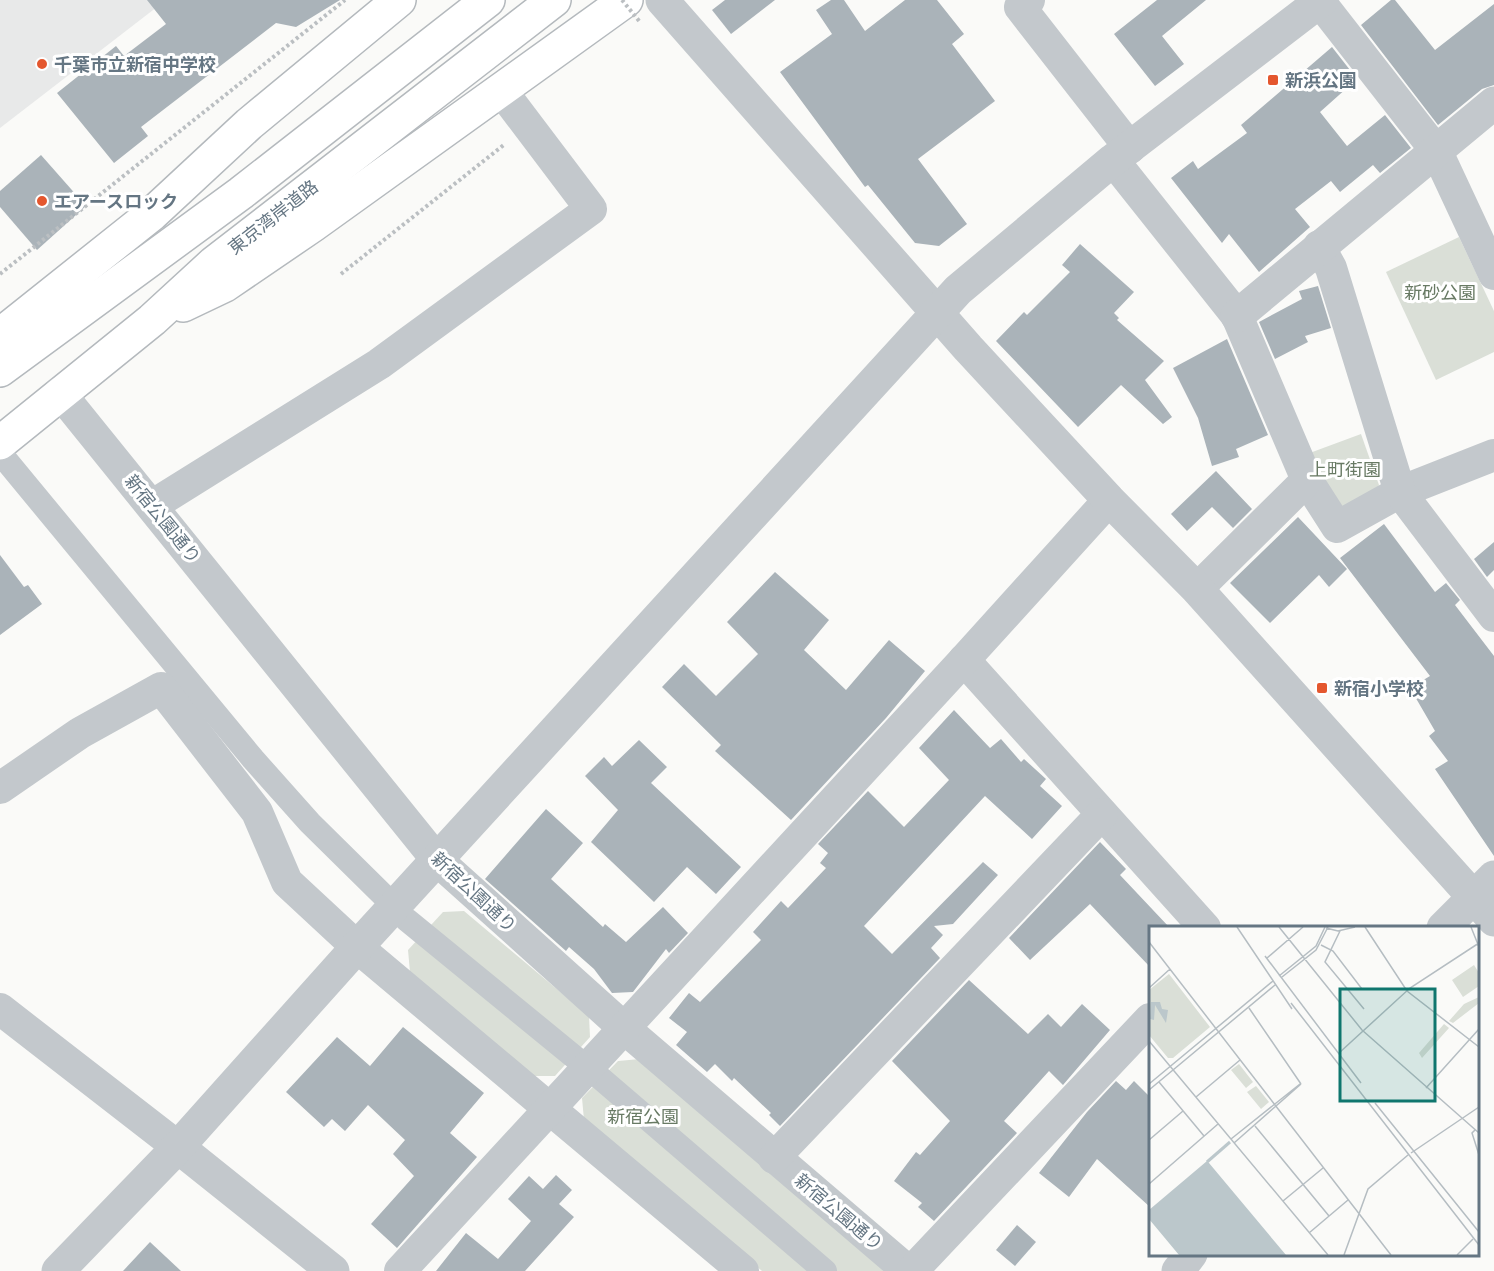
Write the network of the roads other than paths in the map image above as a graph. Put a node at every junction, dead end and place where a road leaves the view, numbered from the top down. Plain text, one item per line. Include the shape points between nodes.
1 (399, 0) edge
2 (488, 0) edge
3 (554, 0) edge
4 (1029, 0) edge
5 (1321, 1) edge
6 (637, 6) edge
7 (501, 90) junction
8 (1494, 103) edge
9 (1437, 152) junction
10 (1121, 154) junction
11 (1318, 246) junction
12 (1494, 274) edge
13 (938, 313) junction
14 (1237, 316) junction
15 (152, 320) junction
16 (0, 335) edge
17 (0, 370) edge
18 (60, 393) junction
19 (0, 443) edge
20 (0, 453) edge
21 (1494, 455) edge
22 (1307, 480) junction
23 (1400, 492) junction
24 (1109, 500) junction
25 (153, 505) junction
26 (1197, 588) junction
27 (1494, 616) edge
28 (964, 660) junction
29 (0, 788) edge
30 (1102, 814) junction
31 (437, 860) junction
32 (1483, 886) edge
33 (383, 895) dead end
34 (407, 920) dead end
35 (1494, 920) edge
36 (1204, 926) edge
37 (1444, 926) edge
38 (357, 947) junction
39 (0, 1009) edge
40 (1149, 1020) edge
41 (624, 1028) junction
42 (578, 1059) dead end
43 (597, 1076) dead end
44 (550, 1107) junction
45 (178, 1147) junction
46 (774, 1158) junction
47 (1189, 1256) edge
48 (58, 1271) edge
49 (333, 1271) edge
50 (400, 1271) edge
51 (743, 1271) edge
52 (825, 1271) edge
53 (910, 1271) edge
54 (1178, 1271) edge

1 - 16 highway via 249,123 152,214
2 - 17 highway via 241,193
3 - 15 highway, 東京湾岸道路 via 214,262
4 - 10 street via 1020,7
5 - 9 street
5 - 10 street
6 - 7 highway
6 - 13 street
7 - 15 highway via 225,285
7 - 25 street via 591,209 379,364
8 - 9 street
9 - 11 street
9 - 12 street
10 - 13 street via 958,291
10 - 14 street
11 - 14 street
11 - 23 street via 1331,268
13 - 24 street
13 - 31 street
14 - 22 street
15 - 18 highway, 東京湾岸道路
18 - 19 highway, 東京湾岸道路
18 - 25 street, 新宿公園通り
20 - 33 street via 253,759 310,823
21 - 23 street
22 - 23 street via 1337,527
22 - 26 street
23 - 27 street
24 - 26 street
24 - 28 street
25 - 31 street, 新宿公園通り
26 - 32 street
28 - 30 street
28 - 41 street
29 - 38 street via 80,733 161,688 256,812 287,882
30 - 36 street
30 - 46 street
31 - 38 street
31 - 41 street, 新宿公園通り
32 - 35 street
32 - 37 street
34 - 42 street
38 - 44 street
38 - 45 street
39 - 45 street
40 - 53 street
41 - 44 street
41 - 46 street, 新宿公園通り
43 - 52 street
44 - 50 street
44 - 51 street
45 - 48 street
45 - 49 street
46 - 53 street, 新宿公園通り
47 - 54 street

